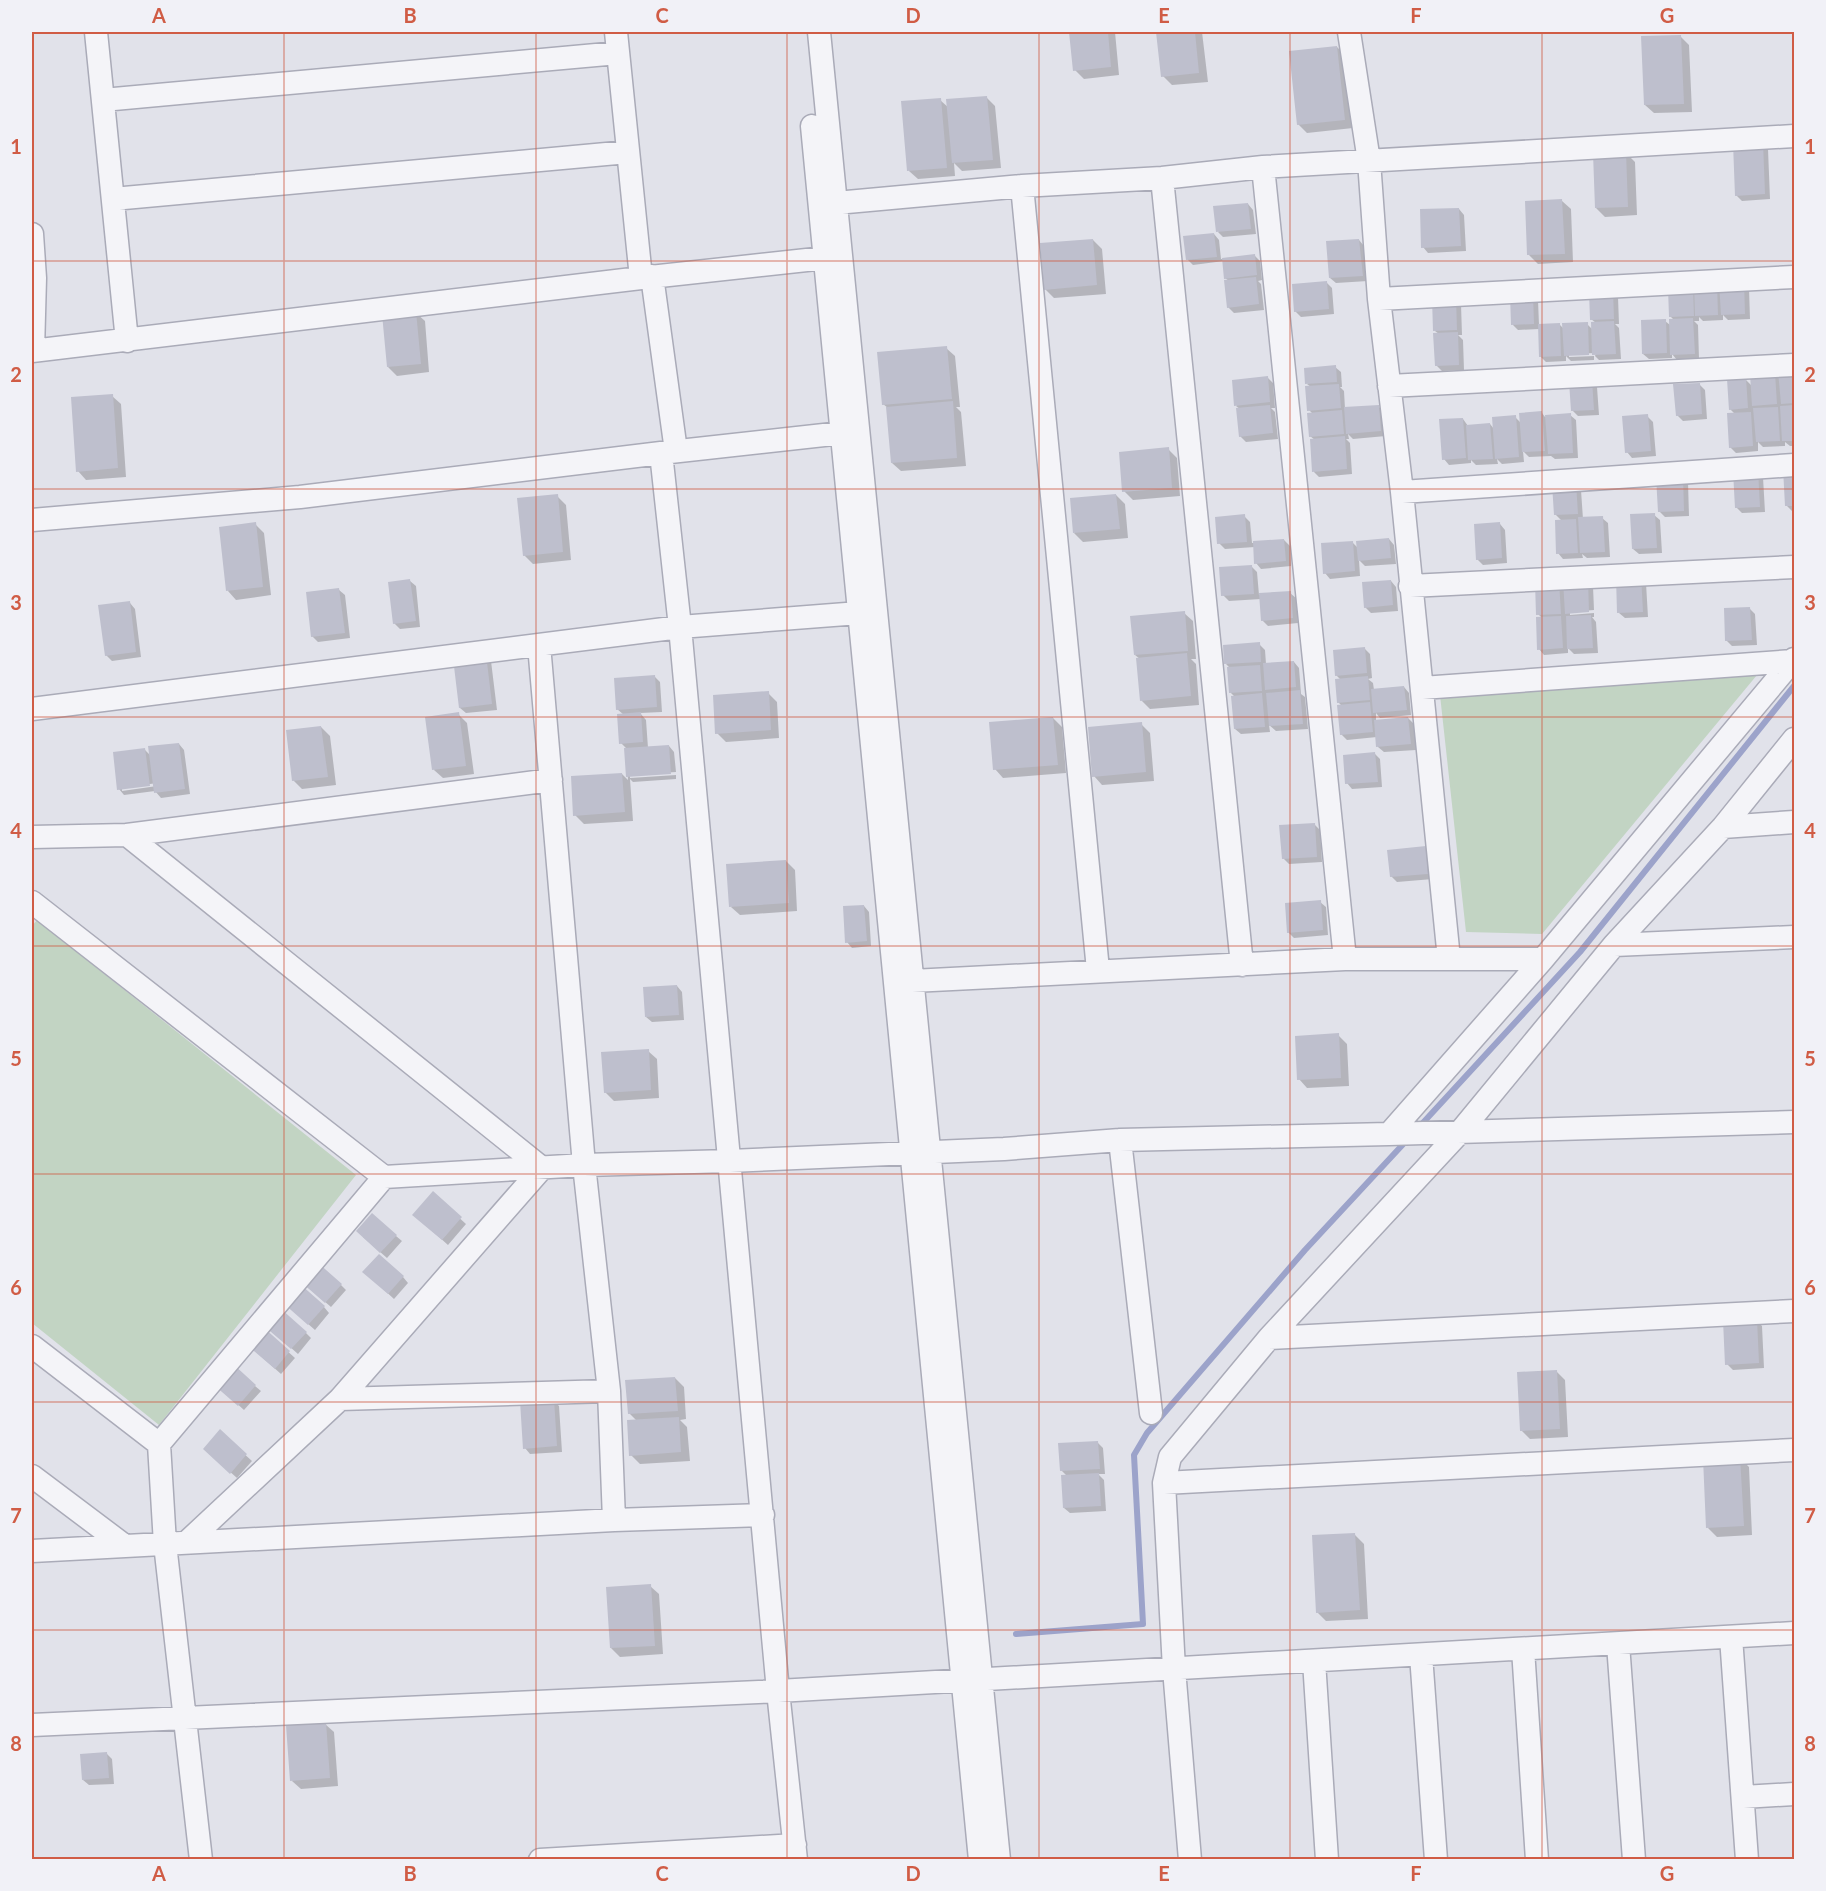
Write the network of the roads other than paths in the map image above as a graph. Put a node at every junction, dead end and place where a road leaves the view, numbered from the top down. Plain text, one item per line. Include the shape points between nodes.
1 (96, 32) edge
2 (803, 32) edge
3 (819, 32) edge
4 (1349, 32) edge
5 (617, 42) edge
6 (103, 100) junction
7 (1794, 136) edge
8 (628, 152) junction
9 (1369, 161) junction
10 (1263, 167) junction
11 (1162, 178) junction
12 (1022, 186) junction
13 (113, 199) junction
14 (836, 203) junction
15 (32, 234) edge
16 (825, 258) junction
17 (1794, 276) edge
18 (646, 277) junction
19 (1379, 299) junction
20 (127, 341) junction
21 (32, 351) edge
22 (1794, 364) edge
23 (1389, 386) junction
24 (842, 433) junction
25 (669, 452) junction
26 (1794, 465) edge
27 (1401, 492) junction
28 (32, 520) edge
29 (1794, 567) edge
30 (1410, 586) junction
31 (859, 613) junction
32 (680, 627) junction
33 (539, 645) junction
34 (1794, 660) edge
35 (1422, 688) junction
36 (32, 709) edge
37 (1794, 739) edge
38 (551, 780) junction
39 (1794, 822) edge
40 (1723, 827) junction
41 (127, 835) junction
42 (32, 837) edge
43 (32, 902) edge
44 (1794, 937) edge
45 (1614, 945) junction
46 (1345, 959) junction
47 (1449, 959) junction
48 (1543, 959) junction
49 (1242, 965) junction
50 (1098, 970) junction
51 (912, 981) junction
52 (1794, 1122) edge
53 (1460, 1132) junction
54 (1389, 1134) junction
55 (1120, 1140) junction
56 (920, 1152) junction
57 (730, 1161) junction
58 (584, 1165) junction
59 (542, 1168) junction
60 (384, 1177) junction
61 (1794, 1311) edge
62 (1269, 1338) junction
63 (32, 1346) edge
64 (609, 1391) junction
65 (340, 1399) junction
66 (1151, 1413) dead end
67 (159, 1444) junction
68 (1794, 1450) edge
69 (32, 1476) edge
70 (1164, 1483) junction
71 (763, 1515) junction
72 (614, 1520) junction
73 (176, 1543) junction
74 (125, 1546) junction
75 (32, 1551) edge
76 (1794, 1633) edge
77 (1731, 1637) junction
78 (1618, 1644) junction
79 (1523, 1649) junction
80 (1421, 1655) junction
81 (1314, 1661) junction
82 (1174, 1669) junction
83 (972, 1681) junction
84 (778, 1691) junction
85 (185, 1717) junction
86 (32, 1725) edge
87 (1794, 1794) edge
88 (1743, 1797) junction
89 (796, 1852) edge
90 (663, 1856) edge
91 (554, 1859) edge
92 (201, 1860) edge
93 (540, 1860) edge
94 (980, 1860) edge
95 (999, 1860) edge
96 (1190, 1860) edge
97 (1327, 1860) edge
98 (1436, 1860) edge
99 (1537, 1860) edge
100 (1634, 1860) edge
101 (1746, 1860) edge

1 - 6 street
2 - 16 street
3 - 14 street
4 - 9 street
5 - 6 street
5 - 8 street
6 - 13 street
7 - 9 street
8 - 13 street
8 - 18 street
9 - 10 street
9 - 19 street
10 - 11 street
10 - 46 street
11 - 12 street
11 - 49 street
12 - 14 street
12 - 50 street
13 - 20 street
14 - 51 street
15 - 21 street
16 - 18 street
16 - 24 street
17 - 19 street
18 - 20 street
18 - 25 street
19 - 23 street
20 - 21 street
22 - 23 street
23 - 27 street
24 - 25 street
24 - 31 street
25 - 28 street via 300,497
25 - 32 street
26 - 27 street
27 - 30 street
29 - 30 street
30 - 35 street
31 - 32 street
31 - 56 street
32 - 33 street
32 - 57 street
33 - 36 street
33 - 38 street
34 - 35 street
34 - 48 street
35 - 47 street
37 - 40 street
38 - 41 street
38 - 58 street
39 - 40 street
40 - 45 street
41 - 42 street
41 - 59 street
43 - 60 street
44 - 45 street
45 - 53 street
46 - 47 street
46 - 49 street
47 - 48 street
48 - 54 street
49 - 50 street
50 - 51 street
51 - 56 street
52 - 53 street
53 - 54 street
53 - 62 street
54 - 55 street
55 - 56 street
55 - 66 street
56 - 57 street
56 - 83 street
57 - 58 street
57 - 71 street
58 - 59 street
58 - 64 street
59 - 60 street
59 - 65 street
60 - 67 street
61 - 62 street
62 - 70 street via 1170,1456
63 - 67 street
64 - 65 street
64 - 72 street
65 - 73 street
67 - 73 street
68 - 70 street
69 - 74 street
70 - 82 street
71 - 72 street
71 - 84 street
72 - 73 street
73 - 74 street
73 - 85 street
74 - 75 street
76 - 77 street
77 - 78 street
77 - 88 street
78 - 79 street
78 - 100 street
79 - 80 street
79 - 99 street
80 - 81 street
80 - 98 street
81 - 82 street
81 - 97 street
82 - 83 street
82 - 96 street
83 - 84 street
83 - 94 street
83 - 95 street
84 - 85 street
84 - 89 street
85 - 86 street
85 - 92 street
87 - 88 street
88 - 101 street
89 - 90 street
90 - 91 street
91 - 93 street

